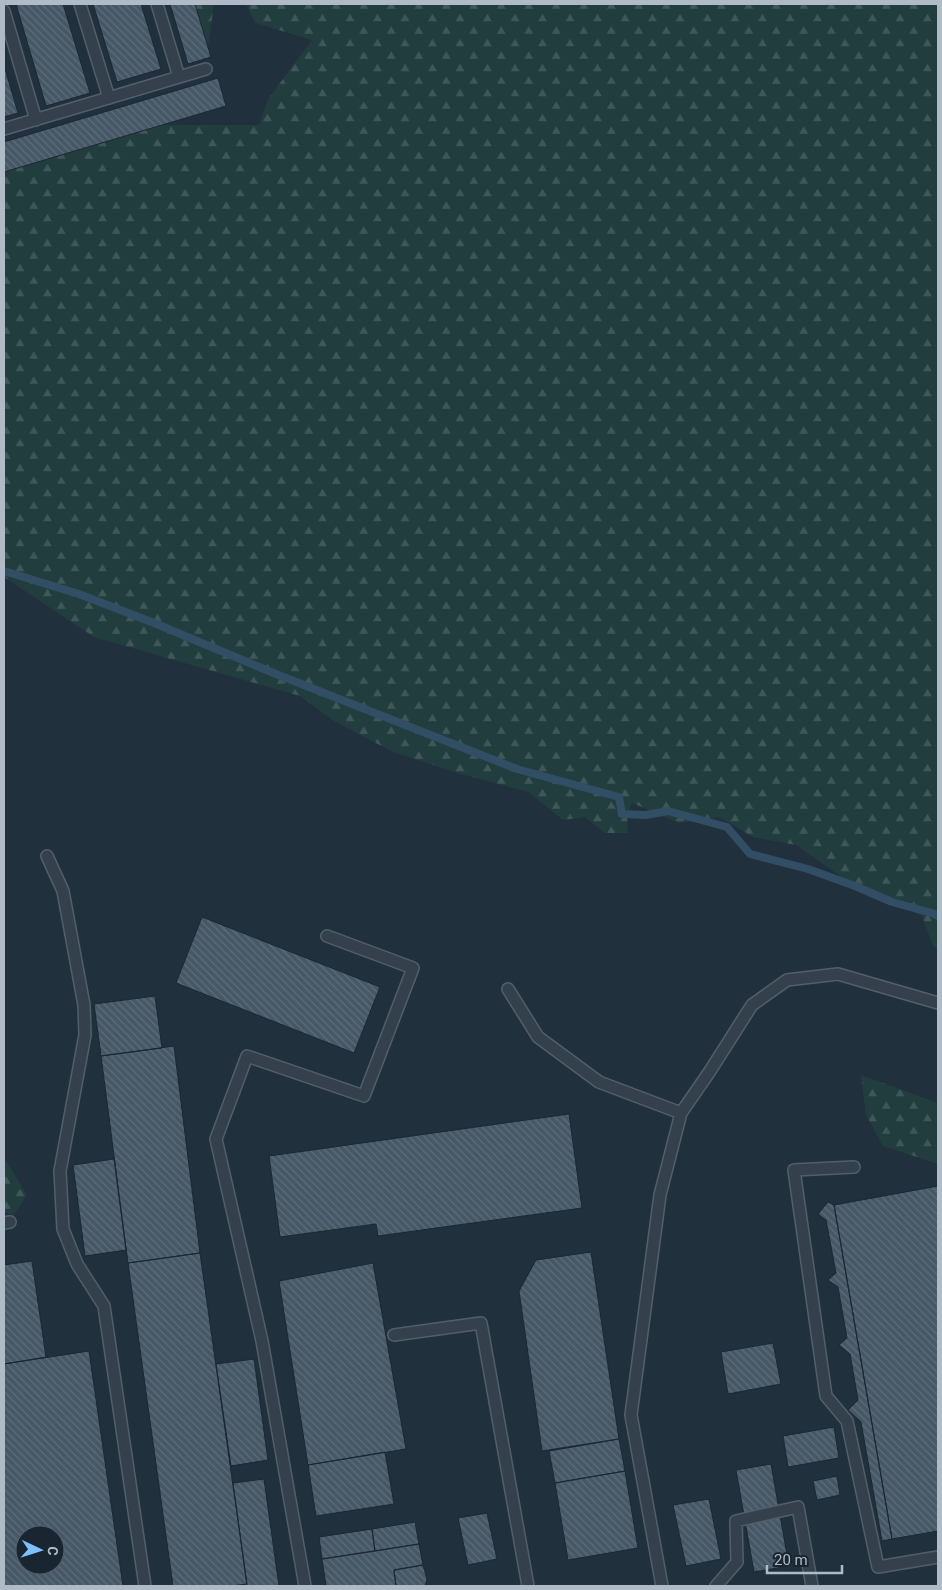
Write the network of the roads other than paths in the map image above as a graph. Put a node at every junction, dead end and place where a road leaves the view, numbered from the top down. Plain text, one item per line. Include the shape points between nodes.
1 (80, 4) edge
2 (157, 4) edge
3 (4, 11) edge
4 (206, 69) dead end
5 (179, 77) junction
6 (109, 98) junction
7 (36, 120) junction
8 (4, 129) edge
9 (47, 856) dead end
10 (327, 936) dead end
11 (508, 989) dead end
12 (938, 1003) edge
13 (681, 1113) junction
14 (854, 1167) dead end
15 (394, 1335) dead end
16 (938, 1557) edge
17 (145, 1586) edge
18 (305, 1586) edge
19 (528, 1586) edge
20 (662, 1586) edge
21 (716, 1586) edge
22 (812, 1586) edge

1 - 6 lane
2 - 5 lane
3 - 7 lane
4 - 5 lane
5 - 6 lane
6 - 7 lane
7 - 8 lane
9 - 17 lane via 63,891 84,1005 85,1035 60,1171 64,1230 78,1264 104,1306
10 - 18 lane via 413,968 364,1096 247,1056 216,1139 262,1341
11 - 13 lane via 538,1037 599,1082
12 - 13 lane via 838,974 786,980 752,1005
13 - 20 lane via 660,1195 631,1415
14 - 16 lane via 794,1170 826,1396 847,1421 878,1567
15 - 19 lane via 481,1323
21 - 22 lane via 737,1562 736,1521 798,1507

